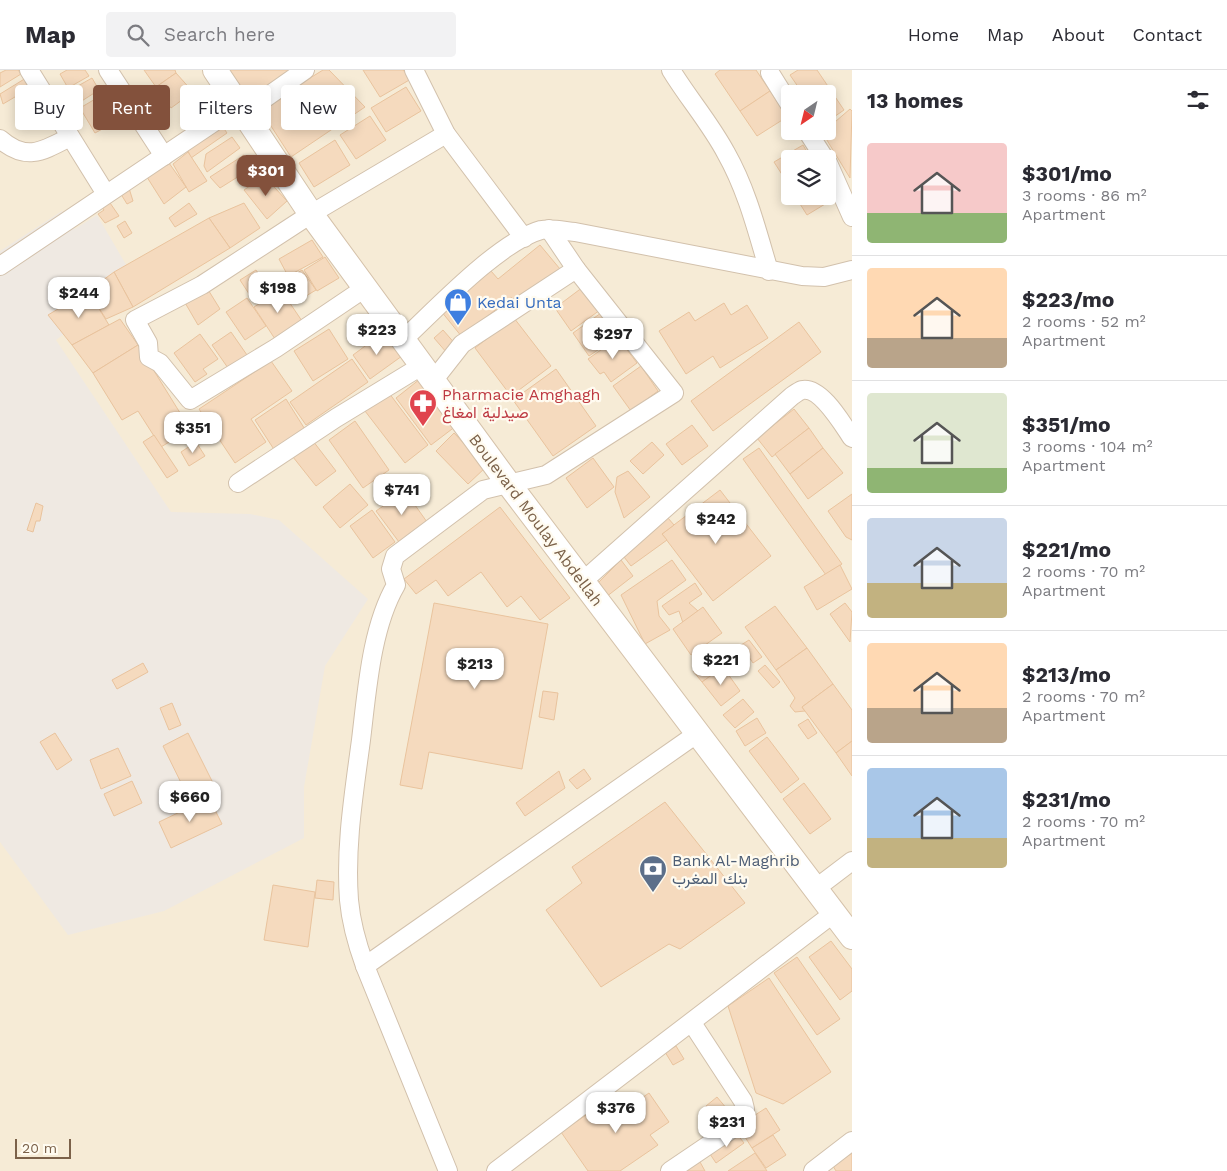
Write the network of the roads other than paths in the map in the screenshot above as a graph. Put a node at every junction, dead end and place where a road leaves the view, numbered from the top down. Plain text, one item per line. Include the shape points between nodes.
1 (29, 70) edge
2 (108, 70) edge
3 (215, 70) edge
4 (305, 70) edge
5 (414, 70) edge
6 (671, 70) edge
7 (770, 73) dead end
8 (225, 85) edge
9 (271, 91) edge
10 (781, 91) edge
11 (208, 130) edge
12 (254, 130) edge
13 (446, 134) junction
14 (70, 137) junction
15 (0, 139) edge
16 (164, 156) junction
17 (836, 181) edge
18 (106, 194) junction
19 (311, 214) junction
20 (852, 217) edge
21 (549, 229) junction
22 (524, 238) junction
23 (0, 266) edge
24 (576, 269) junction
25 (852, 270) edge
26 (769, 271) junction
27 (365, 288) junction
28 (404, 339) junction
29 (428, 373) junction
30 (852, 438) edge
31 (238, 483) dead end
32 (508, 483) junction
33 (582, 582) junction
34 (698, 733) junction
35 (852, 861) edge
36 (816, 889) junction
37 (834, 913) junction
38 (852, 937) edge
39 (365, 966) junction
40 (692, 1023) junction
41 (852, 1141) edge
42 (448, 1171) edge
43 (496, 1171) edge
44 (670, 1171) edge
45 (812, 1171) edge

1 - 14 street
2 - 16 street
3 - 8 main road, Boulevard Moulay Abdellah
4 - 9 street
5 - 13 street
6 - 26 street via 726,153 750,206
7 - 10 street
11 - 16 street
12 - 19 main road, Boulevard Moulay Abdellah
13 - 19 street
13 - 22 street
14 - 15 street via 35,153 17,151
14 - 18 street
16 - 18 street
17 - 20 street
18 - 23 street
19 - 27 main road, Boulevard Moulay Abdellah
19 - 27 street via 202,285 135,320 148,343 149,357 160,363 190,400 276,348
21 - 22 street
21 - 24 street
21 - 26 street
22 - 28 street via 470,277
24 - 29 street via 462,344
24 - 32 street via 674,393 546,475
25 - 26 street via 824,277
27 - 28 main road, Boulevard Moulay Abdellah
28 - 29 main road, Boulevard Moulay Abdellah
29 - 31 street via 336,418
29 - 32 main road, Boulevard Moulay Abdellah
30 - 33 street via 826,402 811,391 803,390 792,396
32 - 33 main road, Boulevard Moulay Abdellah
32 - 39 street via 483,490 395,556 391,569 396,585 382,616 368,683 349,830 352,921
33 - 34 main road, Boulevard Moulay Abdellah
34 - 36 main road, Boulevard Moulay Abdellah
34 - 39 street
35 - 36 street
36 - 37 main road, Boulevard Moulay Abdellah
37 - 38 main road, Boulevard Moulay Abdellah
37 - 40 street
39 - 42 street
40 - 43 street
40 - 44 street via 743,1101 745,1110 735,1127
41 - 45 street

